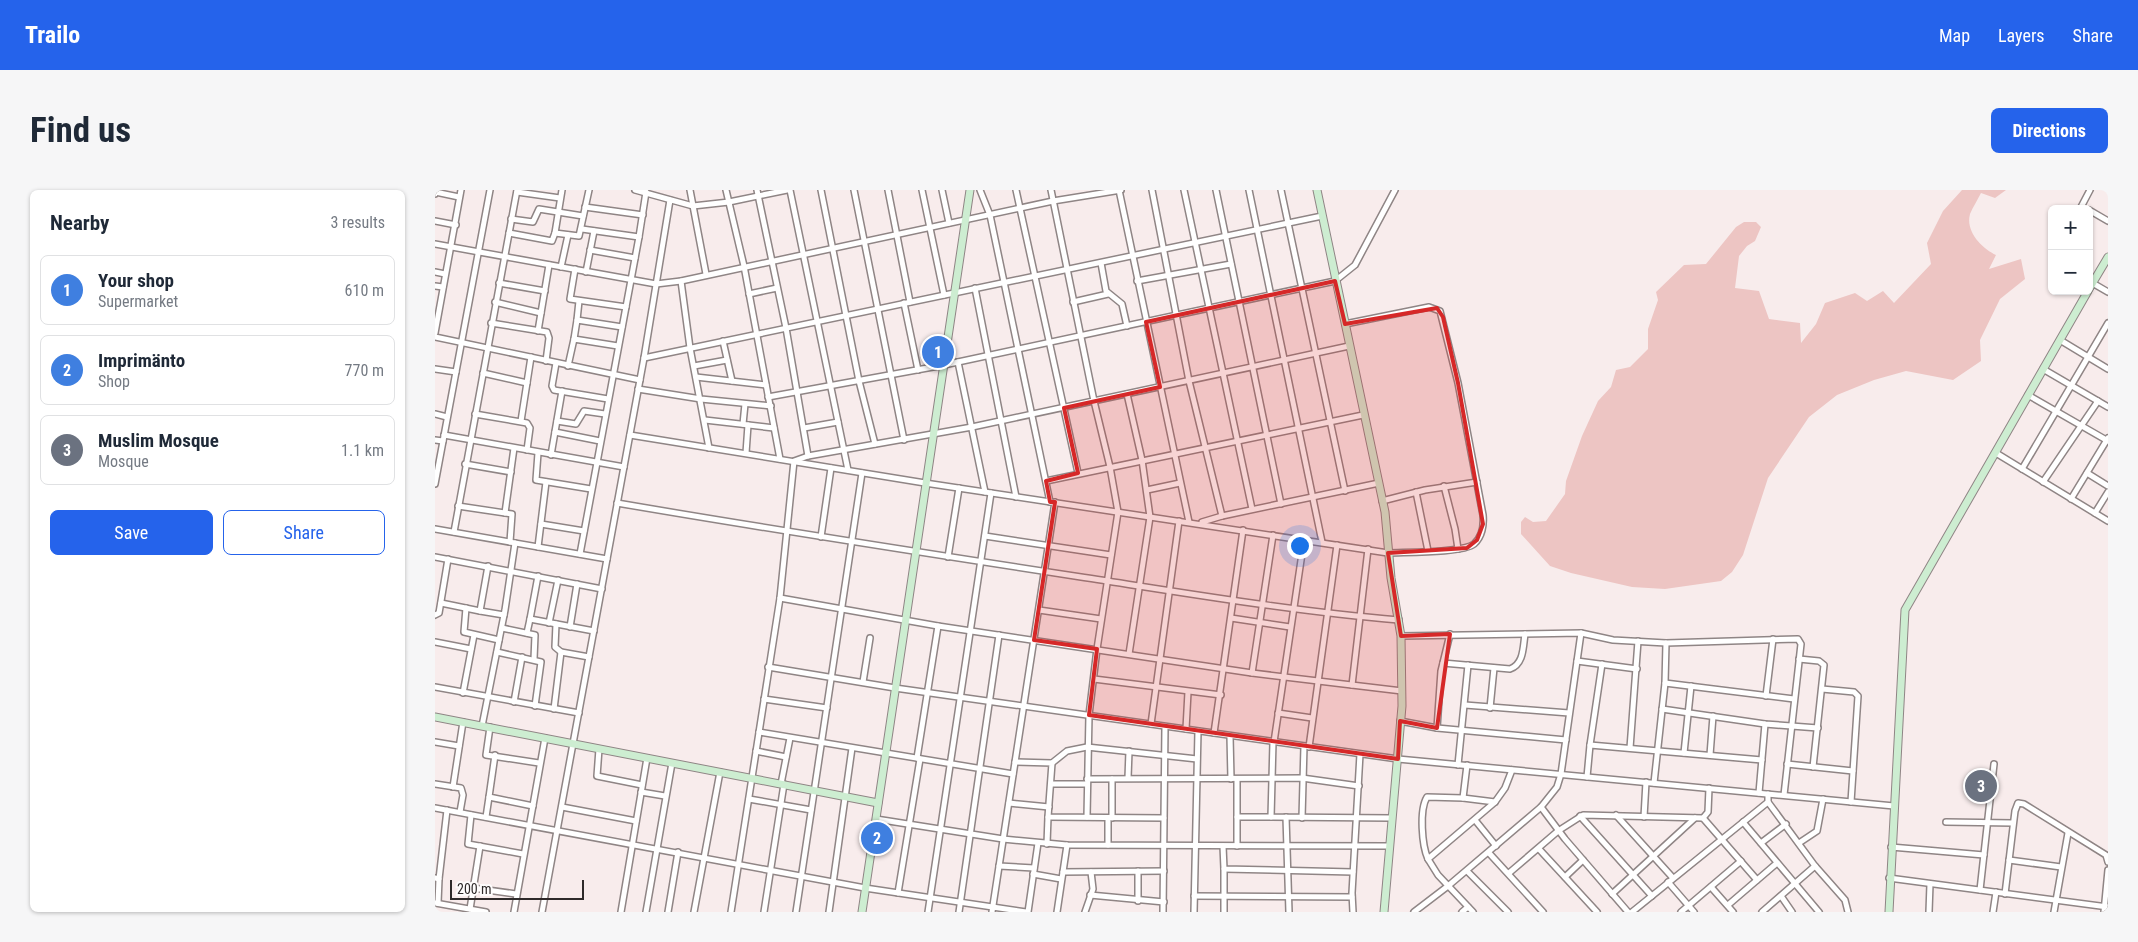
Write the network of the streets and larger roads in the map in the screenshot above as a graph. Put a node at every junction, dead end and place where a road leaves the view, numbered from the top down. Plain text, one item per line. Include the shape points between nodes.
1 (461, 190) edge
2 (489, 190) edge
3 (562, 190) edge
4 (589, 190) edge
5 (635, 190) edge
6 (690, 190) edge
7 (726, 190) edge
8 (788, 190) edge
9 (821, 190) edge
10 (854, 190) edge
11 (888, 190) edge
12 (922, 190) edge
13 (942, 190) edge
14 (970, 190) edge
15 (980, 190) edge
16 (1016, 190) edge
17 (1051, 190) edge
18 (1120, 190) edge
19 (1152, 190) edge
20 (1184, 190) edge
21 (1216, 190) edge
22 (1249, 190) edge
23 (1281, 190) edge
24 (1317, 190) edge
25 (1395, 190) edge
26 (2091, 190) edge
27 (517, 191) edge
28 (646, 192) junction
29 (757, 193) edge
30 (1086, 193) edge
31 (435, 194) edge
32 (459, 197) junction
33 (560, 198) junction
34 (670, 200) junction
35 (1053, 201) junction
36 (729, 202) junction
37 (2086, 205) edge
38 (693, 206) junction
39 (585, 207) junction
40 (1020, 208) junction
41 (558, 211) junction
42 (2093, 213) edge
43 (990, 215) junction
44 (583, 216) junction
45 (643, 216) junction
46 (1322, 216) junction
47 (511, 219) junction
48 (965, 220) junction
49 (435, 221) edge
50 (2108, 221) edge
51 (949, 223) junction
52 (1288, 223) junction
53 (455, 224) junction
54 (930, 228) junction
55 (582, 229) junction
56 (1257, 229) junction
57 (594, 231) junction
58 (509, 233) junction
59 (555, 233) junction
60 (567, 235) junction
61 (897, 235) junction
62 (1225, 236) junction
63 (639, 237) junction
64 (865, 242) junction
65 (1195, 242) junction
66 (435, 244) edge
67 (450, 247) junction
68 (833, 248) junction
69 (1164, 249) junction
70 (590, 250) junction
71 (479, 252) junction
72 (803, 254) junction
73 (504, 256) junction
74 (1132, 256) junction
75 (2108, 257) edge
76 (635, 258) junction
77 (771, 261) junction
78 (1101, 263) junction
79 (1231, 264) junction
80 (549, 265) junction
81 (744, 266) junction
82 (561, 267) junction
83 (575, 269) junction
84 (1067, 269) junction
85 (1200, 269) junction
86 (435, 272) edge
87 (586, 272) junction
88 (445, 274) junction
89 (706, 274) junction
90 (1169, 275) junction
91 (1035, 276) junction
92 (631, 280) junction
93 (681, 281) junction
94 (1137, 281) junction
95 (1335, 281) junction
96 (2093, 281) edge
97 (499, 283) junction
98 (1003, 283) junction
99 (656, 284) junction
100 (435, 286) edge
101 (443, 287) junction
102 (2093, 287) edge
103 (777, 288) junction
104 (975, 288) junction
105 (1300, 289) junction
106 (545, 290) junction
107 (2108, 292) edge
108 (955, 293) junction
109 (749, 294) junction
110 (1108, 294) junction
111 (945, 295) junction
112 (1271, 295) junction
113 (2085, 295) edge
114 (579, 301) junction
115 (495, 302) junction
116 (1073, 302) junction
117 (1239, 302) junction
118 (907, 303) junction
119 (626, 307) junction
120 (1209, 308) junction
121 (878, 309) junction
122 (541, 313) junction
123 (437, 314) edge
124 (847, 315) junction
125 (1175, 316) junction
126 (577, 320) junction
127 (817, 322) junction
128 (1146, 322) junction
129 (491, 323) junction
130 (2108, 323) edge
131 (1345, 324) junction
132 (1127, 326) junction
133 (622, 327) junction
134 (785, 328) junction
135 (538, 331) junction
136 (435, 333) edge
137 (755, 334) junction
138 (1081, 336) junction
139 (435, 337) edge
140 (574, 339) junction
141 (2060, 340) junction
142 (723, 341) junction
143 (462, 342) junction
144 (1050, 342) junction
145 (618, 346) junction
146 (1349, 346) junction
147 (487, 348) junction
148 (690, 348) junction
149 (1017, 349) junction
150 (1315, 353) junction
151 (988, 355) junction
152 (2088, 357) junction
153 (531, 358) junction
154 (644, 358) junction
155 (727, 360) junction
156 (1284, 360) junction
157 (545, 361) junction
158 (958, 362) junction
159 (556, 363) junction
160 (944, 365) junction
161 (568, 366) junction
162 (694, 366) junction
163 (1252, 367) junction
164 (435, 368) edge
165 (2043, 369) junction
166 (2108, 369) edge
167 (918, 370) junction
168 (456, 372) junction
169 (483, 373) junction
170 (1222, 374) junction
171 (613, 375) junction
172 (891, 375) junction
173 (696, 377) junction
174 (639, 380) junction
175 (859, 380) junction
176 (1189, 380) junction
177 (732, 381) junction
178 (527, 383) junction
179 (766, 385) junction
180 (831, 386) junction
181 (2072, 386) junction
182 (1159, 387) junction
183 (638, 389) junction
184 (562, 391) junction
185 (797, 392) junction
186 (1127, 394) junction
187 (2028, 395) junction
188 (768, 397) junction
189 (608, 399) junction
190 (701, 399) junction
191 (1094, 401) junction
192 (2098, 401) junction
193 (745, 404) junction
194 (771, 406) junction
195 (2108, 407) edge
196 (1064, 408) junction
197 (2057, 411) junction
198 (435, 414) edge
199 (475, 414) junction
200 (605, 414) junction
201 (1031, 414) junction
202 (1363, 415) junction
203 (447, 417) junction
204 (705, 420) junction
205 (521, 421) junction
206 (557, 421) junction
207 (1001, 421) junction
208 (1329, 421) junction
209 (838, 422) junction
210 (745, 424) junction
211 (2080, 425) junction
212 (972, 427) junction
213 (774, 428) junction
214 (804, 428) junction
215 (1298, 428) junction
216 (555, 432) junction
217 (630, 435) junction
218 (932, 435) junction
219 (1266, 435) junction
220 (443, 438) junction
221 (435, 440) edge
222 (470, 440) junction
223 (904, 440) junction
224 (2108, 440) edge
225 (600, 441) junction
226 (1236, 441) junction
227 (875, 444) junction
228 (514, 448) junction
229 (709, 448) junction
230 (1205, 448) junction
231 (844, 449) junction
232 (527, 450) junction
233 (538, 452) junction
234 (746, 453) junction
235 (1995, 453) junction
236 (551, 455) junction
237 (1174, 455) junction
238 (808, 456) junction
239 (780, 459) junction
240 (1142, 460) junction
241 (794, 461) junction
242 (596, 463) junction
243 (465, 464) junction
244 (1110, 466) junction
245 (624, 467) junction
246 (831, 468) junction
247 (848, 470) junction
248 (2022, 470) junction
249 (511, 472) junction
250 (862, 473) junction
251 (1078, 473) junction
252 (2087, 473) junction
253 (1046, 481) junction
254 (546, 482) junction
255 (1477, 482) junction
256 (2043, 482) junction
257 (925, 483) junction
258 (1180, 483) junction
259 (1379, 483) junction
260 (435, 484) edge
261 (1444, 486) junction
262 (2108, 486) edge
263 (959, 488) junction
264 (591, 489) junction
265 (1147, 490) junction
266 (1345, 491) junction
267 (988, 492) junction
268 (1416, 492) junction
269 (2108, 492) edge
270 (1016, 497) junction
271 (1312, 497) junction
272 (2071, 499) junction
273 (1383, 501) junction
274 (1053, 502) junction
275 (617, 503) junction
276 (1281, 504) junction
277 (458, 506) junction
278 (1252, 509) junction
279 (1118, 512) junction
280 (505, 513) junction
281 (2095, 513) junction
282 (1221, 516) junction
283 (1150, 517) junction
284 (1179, 521) junction
285 (2108, 521) edge
286 (1189, 522) junction
287 (1199, 523) junction
288 (541, 524) junction
289 (435, 528) edge
290 (1243, 530) junction
291 (454, 532) junction
292 (584, 532) junction
293 (788, 532) junction
294 (1273, 535) junction
295 (985, 536) junction
296 (821, 537) junction
297 (1304, 540) junction
298 (513, 542) junction
299 (853, 542) junction
300 (1322, 542) junction
301 (1049, 545) junction
302 (1337, 545) junction
303 (538, 547) junction
304 (1368, 549) junction
305 (1458, 549) junction
306 (1428, 551) junction
307 (916, 552) junction
308 (1388, 553) junction
309 (580, 554) junction
310 (1111, 555) junction
311 (435, 557) edge
312 (948, 557) junction
313 (448, 559) junction
314 (607, 559) junction
315 (981, 561) junction
316 (488, 566) junction
317 (511, 570) junction
318 (1045, 572) junction
319 (538, 576) junction
320 (558, 580) junction
321 (1107, 581) junction
322 (577, 584) junction
323 (1141, 586) junction
324 (602, 589) junction
325 (1169, 590) junction
326 (780, 598) junction
327 (1233, 600) junction
328 (441, 602) junction
329 (1262, 604) junction
330 (466, 608) junction
331 (1294, 608) junction
332 (480, 610) junction
333 (843, 610) junction
334 (1039, 610) junction
335 (1326, 612) junction
336 (435, 615) edge
337 (504, 615) junction
338 (1358, 617) junction
339 (1231, 618) junction
340 (530, 619) junction
341 (1101, 619) junction
342 (905, 620) junction
343 (1399, 620) junction
344 (1259, 622) junction
345 (549, 623) junction
346 (556, 624) junction
347 (938, 626) junction
348 (570, 627) junction
349 (1291, 627) junction
350 (502, 628) junction
351 (971, 630) junction
352 (594, 631) junction
353 (1581, 633) junction
354 (527, 634) junction
355 (1449, 634) junction
356 (1525, 634) junction
357 (999, 635) junction
358 (474, 636) junction
359 (1401, 636) junction
360 (870, 638) dead end
361 (1773, 639) junction
362 (499, 640) junction
363 (1034, 640) junction
364 (1638, 641) junction
365 (435, 642) edge
366 (1665, 643) junction
367 (471, 648) junction
368 (1097, 649) junction
369 (497, 652) junction
370 (561, 652) junction
371 (1129, 654) junction
372 (522, 657) junction
373 (589, 657) junction
374 (1159, 658) junction
375 (534, 659) junction
376 (1799, 659) junction
377 (1577, 661) junction
378 (1443, 663) junction
379 (1602, 664) junction
380 (1468, 665) junction
381 (768, 666) junction
382 (1224, 668) junction
383 (1494, 668) junction
384 (1637, 669) junction
385 (1252, 673) junction
386 (1284, 677) junction
387 (832, 678) junction
388 (1094, 679) junction
389 (1317, 681) junction
390 (863, 682) junction
391 (1665, 683) junction
392 (1351, 685) junction
393 (1691, 686) junction
394 (435, 687) edge
395 (895, 688) junction
396 (1155, 688) junction
397 (1822, 689) junction
398 (1402, 691) junction
399 (928, 692) junction
400 (1188, 692) junction
401 (463, 693) junction
402 (1221, 696) junction
403 (1766, 696) junction
404 (488, 697) junction
405 (961, 697) junction
406 (764, 699) junction
407 (1794, 699) junction
408 (991, 701) junction
409 (514, 702) junction
410 (1465, 705) junction
411 (535, 706) junction
412 (1024, 706) junction
413 (827, 708) junction
414 (1490, 708) junction
415 (554, 709) junction
416 (1662, 709) junction
417 (579, 713) junction
418 (1278, 713) junction
419 (1569, 713) junction
420 (1689, 713) junction
421 (1089, 715) junction
422 (1713, 716) junction
423 (435, 717) edge
424 (1312, 718) junction
425 (1400, 721) junction
426 (463, 722) junction
427 (1151, 724) junction
428 (1765, 724) junction
429 (1791, 726) junction
430 (486, 727) junction
431 (1165, 727) junction
432 (1437, 728) junction
433 (1818, 728) junction
434 (1186, 729) junction
435 (1462, 730) junction
436 (1198, 731) junction
437 (759, 732) junction
438 (1214, 733) junction
439 (1230, 736) junction
440 (545, 738) junction
441 (790, 738) junction
442 (1566, 740) junction
443 (435, 742) edge
444 (1273, 742) junction
445 (821, 743) junction
446 (573, 744) junction
447 (1590, 745) junction
448 (459, 746) junction
449 (1087, 747) junction
450 (1306, 747) junction
451 (852, 748) junction
452 (1630, 748) junction
453 (599, 749) junction
454 (756, 751) junction
455 (1129, 751) junction
456 (1657, 751) junction
457 (1684, 753) junction
458 (886, 754) junction
459 (1360, 754) junction
460 (1710, 755) junction
461 (495, 756) junction
462 (787, 757) junction
463 (1165, 757) junction
464 (647, 758) junction
465 (919, 759) junction
466 (1197, 759) junction
467 (1398, 759) junction
468 (1762, 760) junction
469 (1015, 762) junction
470 (539, 763) junction
471 (672, 763) junction
472 (1052, 763) junction
473 (951, 764) junction
474 (1787, 764) junction
475 (1994, 764) dead end
476 (1458, 765) junction
477 (1467, 766) junction
478 (1813, 767) junction
479 (980, 768) junction
480 (1512, 770) junction
481 (1853, 770) junction
482 (720, 772) junction
483 (1013, 774) junction
484 (1561, 774) junction
485 (1587, 777) junction
486 (752, 778) junction
487 (1128, 778) junction
488 (1165, 778) junction
489 (1272, 778) junction
490 (1302, 778) junction
491 (1112, 779) junction
492 (1197, 779) junction
493 (1234, 779) junction
494 (1087, 782) junction
495 (1646, 782) junction
496 (1654, 783) junction
497 (435, 784) edge
498 (783, 784) junction
499 (1051, 784) junction
500 (642, 785) junction
501 (1359, 786) junction
502 (453, 787) junction
503 (1709, 788) junction
504 (814, 790) junction
505 (641, 792) junction
506 (1759, 793) junction
507 (1768, 794) junction
508 (665, 796) junction
509 (847, 796) junction
510 (1783, 796) junction
511 (489, 797) junction
512 (1463, 798) junction
513 (749, 799) junction
514 (1823, 799) junction
515 (1495, 802) junction
516 (1768, 802) junction
517 (1851, 802) junction
518 (878, 803) junction
519 (1009, 803) junction
520 (781, 804) junction
521 (533, 806) junction
522 (1049, 806) junction
523 (1894, 806) junction
524 (562, 807) junction
525 (1541, 807) junction
526 (435, 808) edge
527 (447, 810) junction
528 (811, 810) junction
529 (460, 812) junction
530 (471, 815) junction
531 (1616, 815) junction
532 (1579, 816) junction
533 (486, 817) junction
534 (1049, 817) junction
535 (1087, 817) junction
536 (1237, 817) junction
537 (1271, 817) junction
538 (1286, 817) junction
539 (1356, 817) junction
540 (1644, 817) junction
541 (1110, 818) junction
542 (1164, 818) junction
543 (1301, 818) junction
544 (1391, 818) junction
545 (1695, 818) junction
546 (1703, 818) junction
547 (876, 819) junction
548 (1475, 820) junction
549 (636, 821) junction
550 (1743, 822) junction
551 (1946, 822) dead end
552 (1987, 822) junction
553 (2013, 823) junction
554 (1786, 824) junction
555 (908, 825) junction
556 (529, 826) junction
557 (939, 830) junction
558 (1558, 830) junction
559 (557, 831) junction
560 (2068, 833) junction
561 (971, 834) junction
562 (435, 836) edge
563 (442, 837) junction
564 (1003, 839) junction
565 (1719, 839) junction
566 (633, 843) junction
567 (1038, 843) junction
568 (1761, 843) junction
569 (1799, 843) junction
570 (1047, 844) junction
571 (1067, 845) junction
572 (1108, 845) junction
573 (480, 846) junction
574 (1164, 846) junction
575 (1195, 846) junction
576 (1223, 846) junction
577 (1237, 846) junction
578 (1287, 846) junction
579 (1355, 846) junction
580 (1389, 846) junction
581 (1496, 846) junction
582 (1891, 846) junction
583 (657, 848) junction
584 (1539, 849) junction
585 (678, 852) junction
586 (1489, 852) junction
587 (523, 854) junction
588 (1984, 855) junction
589 (1653, 856) junction
590 (704, 857) junction
591 (1428, 860) junction
592 (1583, 860) junction
593 (2009, 860) junction
594 (1741, 861) junction
595 (2108, 862) edge
596 (1777, 863) junction
597 (739, 864) junction
598 (999, 866) junction
599 (1815, 866) junction
600 (2061, 867) junction
601 (1224, 869) junction
602 (771, 870) junction
603 (1287, 870) junction
604 (2108, 870) edge
605 (1034, 871) junction
606 (1138, 871) junction
607 (1163, 871) junction
608 (1467, 871) junction
609 (1063, 872) junction
610 (1091, 872) junction
611 (1353, 872) junction
612 (1509, 873) junction
613 (1633, 874) junction
614 (801, 877) junction
615 (1565, 877) junction
616 (437, 878) edge
617 (1673, 878) junction
618 (1889, 878) junction
619 (1061, 879) junction
620 (1757, 880) junction
621 (833, 882) junction
622 (1668, 882) junction
623 (1795, 884) junction
624 (1930, 884) junction
625 (1449, 886) junction
626 (1711, 887) junction
627 (473, 888) junction
628 (865, 888) junction
629 (1980, 890) junction
630 (1996, 892) junction
631 (516, 894) junction
632 (898, 894) junction
633 (1611, 894) junction
634 (2005, 894) junction
635 (1090, 896) junction
636 (1194, 896) junction
637 (1224, 896) junction
638 (1652, 896) junction
639 (1781, 896) junction
640 (1289, 897) junction
641 (1352, 897) junction
642 (930, 898) junction
643 (2055, 900) junction
644 (1138, 901) junction
645 (960, 902) junction
646 (1164, 902) junction
647 (436, 903) edge
648 (448, 905) junction
649 (1728, 905) junction
650 (1688, 906) junction
651 (1468, 907) junction
652 (2105, 908) edge
653 (470, 909) junction
654 (993, 910) edge
655 (1595, 910) edge
656 (447, 912) edge
657 (484, 912) edge
658 (514, 912) edge
659 (542, 912) edge
660 (621, 912) edge
661 (646, 912) edge
662 (667, 912) edge
663 (694, 912) edge
664 (731, 912) edge
665 (764, 912) edge
666 (796, 912) edge
667 (829, 912) edge
668 (862, 912) edge
669 (928, 912) edge
670 (959, 912) edge
671 (1026, 912) edge
672 (1057, 912) edge
673 (1085, 912) edge
674 (1163, 912) edge
675 (1194, 912) edge
676 (1224, 912) edge
677 (1289, 912) edge
678 (1353, 912) edge
679 (1384, 912) edge
680 (1414, 912) edge
681 (1462, 912) edge
682 (1473, 912) edge
683 (1508, 912) edge
684 (1543, 912) edge
685 (1588, 912) edge
686 (1628, 912) edge
687 (1632, 912) edge
688 (1681, 912) edge
689 (1694, 912) edge
690 (1733, 912) edge
691 (1762, 912) edge
692 (1792, 912) edge
693 (1819, 912) edge
694 (1848, 912) edge
695 (1889, 912) edge
696 (1929, 912) edge
697 (1993, 912) edge
698 (2054, 912) edge

1 - 32 street
2 - 71 street
3 - 33 street
4 - 39 street
5 - 28 street
6 - 38 street
7 - 36 street
8 - 29 street
8 - 72 street
9 - 68 street
10 - 64 street
11 - 61 street
12 - 54 street
13 - 51 street
14 - 48 street
15 - 43 street
16 - 40 street
17 - 35 street
18 - 30 street
18 - 74 street
19 - 69 street
20 - 65 street
21 - 62 street
22 - 56 street
23 - 52 street
24 - 46 street
25 - 95 street via 1355,265
26 - 37 street
27 - 33 street
27 - 47 street
28 - 34 street
28 - 45 street
29 - 36 street
29 - 77 street
30 - 35 street
31 - 32 street
32 - 53 street
33 - 41 street
34 - 38 street
34 - 99 street
35 - 40 street
35 - 84 street
36 - 38 street
36 - 81 street
38 - 89 street
39 - 44 street
39 - 45 street
40 - 43 street
40 - 91 street
41 - 44 street
41 - 47 street via 538,209 533,222
41 - 59 street
42 - 50 street
43 - 48 street
43 - 98 street
44 - 55 street
45 - 63 street
46 - 52 street
46 - 95 street
47 - 58 street
48 - 51 street
48 - 108 street
49 - 53 street
51 - 54 street
52 - 56 street
52 - 105 street
53 - 67 street
54 - 61 street
54 - 111 street
55 - 57 street
55 - 60 street via 579,236
56 - 62 street
56 - 112 street
57 - 63 street
57 - 70 street
58 - 59 street via 552,241
58 - 73 street
59 - 60 street
60 - 82 street
61 - 64 street
61 - 118 street
62 - 65 street
62 - 79 street
63 - 76 street
64 - 68 street
64 - 121 street
65 - 69 street
65 - 85 street
66 - 67 street
67 - 71 street
67 - 88 street
68 - 72 street
68 - 124 street
69 - 74 street
69 - 90 street
70 - 76 street
70 - 87 street
71 - 73 street
71 - 143 street
72 - 77 street
72 - 127 street
73 - 80 street
73 - 97 street
74 - 78 street
74 - 94 street
75 - 96 street
76 - 92 street
77 - 81 street
77 - 103 street
78 - 84 street
78 - 110 street
79 - 85 street
79 - 117 street
80 - 82 street
80 - 106 street
81 - 89 street
81 - 109 street
82 - 83 street
83 - 87 street
83 - 114 street via 569,297
84 - 91 street
84 - 116 street
85 - 90 street
85 - 120 street
86 - 88 street
87 - 92 street
88 - 101 street
89 - 93 street
90 - 94 street
90 - 125 street
91 - 98 street
91 - 144 street
92 - 99 street
92 - 119 street
93 - 99 street
93 - 148 street
94 - 128 street
95 - 105 street
95 - 131 street
97 - 106 street
97 - 115 street
98 - 104 street
98 - 149 street
99 - 154 street
100 - 101 street
101 - 123 street
102 - 107 street
103 - 109 street
103 - 134 street
104 - 108 street
104 - 151 street
105 - 112 street
105 - 150 street
106 - 122 street
108 - 111 street
108 - 160 street
109 - 137 street
110 - 116 street
110 - 132 street via 1122,304
111 - 118 street
112 - 117 street
112 - 156 street
113 - 141 street
114 - 119 street
114 - 126 street
115 - 122 street
115 - 129 street
116 - 138 street
117 - 120 street
117 - 163 street
118 - 121 street
118 - 167 street
119 - 133 street
120 - 125 street
120 - 170 street
121 - 124 street
121 - 172 street
122 - 135 street
123 - 136 street
124 - 127 street
124 - 175 street
125 - 128 street
125 - 176 street
126 - 133 street
126 - 140 street
127 - 134 street
127 - 180 street
128 - 132 street
128 - 182 street
129 - 135 street
129 - 147 street
130 - 152 street
131 - 146 street
131 - 255 street via 1429,307 1440,311 1458,382
132 - 138 street
133 - 145 street
134 - 137 street
134 - 185 street
135 - 157 street via 549,334
137 - 142 street
137 - 179 street
138 - 144 street
138 - 191 street
139 - 143 street
140 - 145 street
140 - 161 street
141 - 152 street
141 - 165 street
142 - 148 street
142 - 155 street
143 - 147 street
143 - 168 street
144 - 149 street
144 - 196 street
145 - 171 street
146 - 150 street
146 - 202 street
147 - 153 street
147 - 169 street
148 - 154 street
148 - 162 street
149 - 151 street
149 - 201 street
150 - 156 street
150 - 208 street
151 - 158 street
151 - 207 street
152 - 166 street
152 - 181 street
153 - 157 street
153 - 178 street
154 - 174 street
155 - 162 street
155 - 177 street
156 - 163 street
156 - 215 street
157 - 159 street
158 - 160 street
158 - 212 street
159 - 161 street
159 - 184 street via 552,386 554,390
160 - 167 street
160 - 218 street
161 - 171 street
162 - 173 street
163 - 170 street
163 - 219 street
164 - 168 street
165 - 181 street
165 - 187 street
167 - 172 street
168 - 203 street
169 - 178 street
169 - 199 street
170 - 176 street
170 - 226 street
171 - 174 street
171 - 189 street
172 - 175 street
172 - 223 street
173 - 177 street
173 - 190 street
174 - 183 street
175 - 180 street
175 - 227 street
176 - 182 street
176 - 230 street
177 - 179 street
178 - 205 street
179 - 188 street
180 - 185 street
180 - 209 street
181 - 192 street
181 - 197 street
182 - 186 street
182 - 237 street
183 - 190 street
183 - 217 street
184 - 189 street
184 - 206 street
185 - 188 street
185 - 214 street
186 - 191 street
186 - 240 street
187 - 197 street
187 - 235 street
188 - 194 street
189 - 200 street
190 - 193 street
190 - 204 street
191 - 196 street
191 - 244 street
192 - 195 street
192 - 211 street
193 - 194 street
193 - 210 street
194 - 213 street
196 - 201 street
196 - 251 street
197 - 211 street
197 - 248 street
198 - 203 street
199 - 205 street
199 - 222 street
200 - 206 street via 584,412 576,424
200 - 225 street
201 - 207 street
201 - 253 street
202 - 208 street
202 - 259 street
203 - 220 street
204 - 210 street
204 - 229 street
205 - 232 street via 531,428
206 - 216 street
207 - 212 street
207 - 270 street
208 - 215 street
208 - 266 street
209 - 214 street
209 - 231 street
210 - 213 street
210 - 234 street
211 - 224 street
211 - 256 street
212 - 218 street
212 - 267 street
213 - 239 street
214 - 238 street
215 - 219 street
215 - 271 street
216 - 225 street
216 - 236 street
217 - 229 street
217 - 245 street
218 - 223 street
218 - 257 street
219 - 226 street
219 - 276 street
220 - 221 street
220 - 222 street
220 - 260 street
222 - 228 street
222 - 243 street
223 - 227 street
224 - 252 street
225 - 242 street
226 - 230 street
226 - 278 street
227 - 231 street
228 - 232 street
228 - 249 street
229 - 234 street
230 - 237 street
230 - 282 street
231 - 238 street
231 - 247 street
232 - 233 street
233 - 236 street
233 - 254 street via 535,478
234 - 239 street
235 - 248 street
235 - 523 street via 1905,610
236 - 242 street
237 - 240 street
237 - 258 street
238 - 241 street
239 - 241 street
240 - 244 street
240 - 265 street
241 - 246 street
241 - 293 street
242 - 245 street
242 - 264 street
243 - 249 street
243 - 277 street
244 - 251 street
244 - 279 street
245 - 275 street
246 - 247 street
246 - 296 street
247 - 250 street
248 - 256 street
249 - 280 street
250 - 257 street
250 - 299 street
251 - 253 street
252 - 262 street
252 - 272 street
253 - 274 street
254 - 264 street
254 - 288 street
255 - 261 street
255 - 305 street via 1483,515 1481,533 1473,544
256 - 272 street
257 - 263 street
257 - 307 street
258 - 265 street
258 - 286 street
259 - 266 street
259 - 273 street
261 - 268 street
261 - 305 street
263 - 267 street
263 - 312 street
264 - 292 street
265 - 283 street
266 - 271 street
267 - 270 street
267 - 295 street
268 - 273 street
268 - 306 street
269 - 281 street
270 - 274 street
271 - 276 street
271 - 300 street
272 - 281 street
273 - 308 street
274 - 279 street
274 - 301 street
275 - 293 street
275 - 314 street
276 - 278 street
277 - 280 street
277 - 291 street
278 - 282 street
279 - 283 street
279 - 310 street
280 - 298 street via 513,517
281 - 285 street
282 - 287 street
283 - 284 street
283 - 323 street
284 - 286 street
284 - 325 street
286 - 287 street
287 - 290 street
288 - 292 street
288 - 303 street
289 - 291 street
290 - 294 street
290 - 327 street
291 - 298 street
292 - 309 street
293 - 296 street
293 - 326 street
294 - 297 street
294 - 329 street
295 - 301 street
295 - 315 street
296 - 299 street
297 - 300 street
297 - 331 street
298 - 303 street
298 - 317 street
299 - 307 street
299 - 333 street
300 - 302 street
301 - 310 street
301 - 318 street
302 - 304 street
302 - 335 street
303 - 309 street
304 - 308 street
304 - 338 street
305 - 306 street
306 - 308 street
307 - 312 street
307 - 342 street
308 - 343 street
309 - 314 street
310 - 321 street
311 - 313 street
312 - 315 street
313 - 316 street
313 - 328 street
314 - 324 street
315 - 318 street
315 - 351 street
316 - 317 street
316 - 332 street
317 - 319 street
317 - 337 street
318 - 321 street
318 - 334 street
319 - 320 street
319 - 340 street
320 - 322 street
320 - 345 street
321 - 323 street
321 - 341 street
322 - 324 street
322 - 348 street
323 - 325 street
323 - 371 street
324 - 352 street
325 - 327 street
325 - 374 street
326 - 333 street
326 - 381 street
327 - 329 street
327 - 339 street
328 - 330 street
328 - 336 street via 439,613
329 - 331 street
329 - 344 street
330 - 332 street
330 - 358 street via 463,631
331 - 335 street
331 - 349 street
332 - 337 street
333 - 342 street
333 - 387 street
334 - 341 street
334 - 363 street
335 - 338 street
335 - 389 street
337 - 350 street
338 - 343 street
338 - 392 street
339 - 344 street
339 - 382 street
340 - 345 street
340 - 354 street
341 - 368 street
342 - 347 street
342 - 395 street
343 - 359 street
344 - 349 street
344 - 385 street
345 - 346 street
346 - 348 street
346 - 370 street via 555,647
347 - 351 street
347 - 399 street
348 - 352 street
349 - 386 street
350 - 354 street
350 - 362 street
351 - 357 street
351 - 405 street
352 - 373 street
353 - 356 street
353 - 364 street
353 - 377 street
354 - 375 street via 536,637
355 - 356 street
355 - 359 street
355 - 378 street
356 - 383 street via 1517,665 1510,669
357 - 363 street
357 - 408 street
358 - 362 street
358 - 367 street
359 - 398 street
360 - 390 street
361 - 366 street
361 - 376 street via 1798,639 1801,644
361 - 403 street
362 - 369 street
363 - 368 street
363 - 412 street
364 - 366 street
364 - 384 street
365 - 367 street
366 - 391 street
367 - 401 street
368 - 371 street
368 - 388 street
369 - 372 street
369 - 404 street
370 - 373 street
370 - 415 street
371 - 374 street
372 - 375 street
372 - 409 street
373 - 417 street
374 - 382 street
374 - 396 street
375 - 411 street via 542,664
376 - 397 street via 1822,663
376 - 407 street
377 - 379 street
377 - 419 street
378 - 380 street
378 - 432 street
379 - 384 street
379 - 447 street
380 - 383 street
380 - 410 street
381 - 387 street
381 - 406 street
382 - 385 street
382 - 402 street
383 - 414 street
384 - 452 street
385 - 386 street
386 - 389 street
386 - 418 street
387 - 390 street
387 - 413 street
388 - 396 street
388 - 421 street
389 - 392 street
389 - 424 street
390 - 395 street
391 - 393 street
391 - 416 street
392 - 398 street
393 - 403 street
393 - 420 street
394 - 401 street
395 - 399 street
395 - 458 street
396 - 400 street
396 - 427 street
397 - 433 street
397 - 481 street via 1854,692 1858,696
398 - 425 street
399 - 405 street
399 - 465 street
400 - 402 street
400 - 434 street
401 - 404 street
402 - 438 street
403 - 407 street
404 - 409 street
404 - 430 street
405 - 408 street
405 - 473 street
406 - 413 street
406 - 437 street
407 - 429 street
408 - 412 street
408 - 479 street
409 - 411 street
410 - 414 street
410 - 435 street
411 - 415 street
412 - 421 street
412 - 469 street
413 - 445 street
414 - 419 street
415 - 417 street
416 - 420 street
416 - 456 street
417 - 446 street
418 - 424 street
418 - 444 street
419 - 442 street
420 - 422 street
420 - 457 street
421 - 427 street
421 - 449 street
422 - 428 street
422 - 460 street
423 - 426 street
424 - 450 street
425 - 432 street
425 - 467 street
426 - 430 street
426 - 448 street
427 - 431 street
428 - 429 street
428 - 468 street
429 - 433 street
429 - 474 street
430 - 440 street
430 - 461 street via 485,755
431 - 434 street
431 - 463 street
432 - 435 street
433 - 478 street
434 - 436 street
435 - 442 street
435 - 476 street
436 - 438 street
436 - 466 street
437 - 441 street
437 - 454 street
438 - 439 street
439 - 444 street
439 - 493 street
440 - 446 street
440 - 470 street
441 - 445 street
441 - 462 street
442 - 484 street
443 - 448 street
444 - 450 street
444 - 489 street
445 - 451 street
445 - 504 street
446 - 453 street
446 - 524 street
447 - 452 street
447 - 485 street
448 - 502 street
449 - 455 street
449 - 472 street via 1067,751
449 - 494 street
450 - 459 street
450 - 490 street
451 - 458 street
451 - 509 street
452 - 456 street
453 - 464 street
453 - 500 street via 598,777
454 - 462 street
454 - 486 street
455 - 463 street
455 - 487 street
456 - 457 street
456 - 496 street
457 - 460 street
458 - 465 street
458 - 518 street
459 - 467 street
459 - 501 street
460 - 468 street
461 - 470 street
461 - 511 street
462 - 498 street
463 - 466 street
463 - 488 street
464 - 471 street
464 - 500 street
465 - 473 street
465 - 555 street
466 - 492 street
467 - 476 street
467 - 544 street
468 - 506 street
469 - 472 street
469 - 483 street
470 - 521 street
471 - 482 street
471 - 508 street
472 - 499 street
473 - 479 street
473 - 557 street
474 - 478 street
474 - 510 street
475 - 552 street
476 - 477 street
477 - 480 street
477 - 512 street
478 - 481 street
479 - 483 street
479 - 561 street
480 - 484 street
480 - 515 street
481 - 517 street
482 - 486 street
482 - 590 street
483 - 519 street
484 - 485 street
484 - 525 street via 1551,797
485 - 495 street
486 - 498 street
486 - 513 street
487 - 488 street
487 - 491 street
488 - 492 street
488 - 542 street
489 - 490 street
489 - 493 street
489 - 537 street
490 - 501 street
490 - 543 street
491 - 494 street
491 - 541 street
492 - 493 street
492 - 575 street
493 - 536 street
494 - 499 street
494 - 535 street
495 - 496 street
495 - 540 street
496 - 503 street
497 - 502 street
498 - 504 street
498 - 520 street
499 - 522 street
500 - 505 street
501 - 539 street
502 - 529 street via 461,788 463,792
503 - 506 street
503 - 546 street via 1709,812
504 - 509 street
504 - 528 street
505 - 508 street
505 - 549 street
506 - 507 street
507 - 510 street
507 - 516 street
508 - 583 street
509 - 518 street
509 - 621 street
510 - 514 street
511 - 521 street
511 - 533 street
512 - 515 street
512 - 591 street via 1426,799 1423,838
513 - 520 street
513 - 597 street
514 - 517 street
514 - 569 street via 1817,831
515 - 548 street
516 - 550 street
516 - 554 street
517 - 523 street
518 - 547 street
519 - 522 street
519 - 564 street
520 - 528 street
520 - 602 street
521 - 556 street
522 - 534 street
523 - 582 street
524 - 549 street
524 - 559 street
525 - 558 street
525 - 581 street
526 - 527 street
527 - 529 street
527 - 563 street
528 - 614 street
529 - 530 street
530 - 533 street
530 - 573 street via 467,842
531 - 532 street
531 - 540 street
531 - 589 street
532 - 558 street
532 - 613 street
533 - 556 street
534 - 535 street
534 - 570 street
535 - 541 street
536 - 537 street
536 - 577 street
537 - 538 street
538 - 543 street
538 - 578 street
539 - 543 street
539 - 544 street
539 - 579 street
540 - 545 street
541 - 542 street
541 - 572 street
542 - 574 street
544 - 580 street
545 - 546 street
545 - 589 street
546 - 565 street
547 - 555 street
547 - 628 street
548 - 581 street
548 - 591 street
549 - 566 street
550 - 565 street
550 - 568 street
551 - 552 street
552 - 553 street
552 - 588 street
553 - 560 street via 2016,806 2020,803
553 - 593 street
554 - 568 street
554 - 569 street
555 - 557 street
555 - 632 street
556 - 559 street
556 - 587 street
557 - 561 street
557 - 642 street
558 - 584 street
558 - 592 street
559 - 566 street
559 - 659 street
560 - 595 street via 2106,855
560 - 600 street
561 - 564 street
561 - 645 street
562 - 563 street
563 - 616 street
564 - 567 street
564 - 598 street
565 - 594 street
565 - 617 street
566 - 583 street
566 - 660 street
567 - 570 street
567 - 605 street
568 - 596 street
569 - 599 street
570 - 571 street
571 - 572 street
571 - 609 street
572 - 574 street
573 - 587 street
573 - 627 street
574 - 575 street
574 - 607 street
575 - 576 street
575 - 636 street
576 - 577 street
576 - 601 street
577 - 578 street
578 - 579 street
578 - 603 street
579 - 580 street
579 - 611 street
580 - 679 street
581 - 586 street
582 - 588 street
582 - 618 street
583 - 585 street
583 - 661 street
584 - 612 street
584 - 615 street
585 - 590 street
585 - 662 street
586 - 608 street
586 - 612 street
587 - 631 street
588 - 629 street
589 - 613 street
589 - 617 street
590 - 597 street
590 - 663 street
591 - 625 street
592 - 615 street
592 - 633 street
593 - 600 street
593 - 634 street
594 - 620 street
594 - 626 street
596 - 620 street
596 - 623 street
597 - 602 street
597 - 664 street
598 - 605 street
598 - 654 street
599 - 623 street
599 - 694 street via 1845,900
600 - 643 street
601 - 603 street
601 - 637 street
602 - 614 street
602 - 665 street
603 - 611 street
603 - 640 street
604 - 652 street
605 - 619 street
605 - 671 street
606 - 607 street
606 - 610 street
606 - 644 street
607 - 646 street
608 - 625 street
608 - 683 street
609 - 610 street
609 - 619 street
610 - 635 street via 1093,889
611 - 641 street
612 - 684 street
613 - 633 street
613 - 638 street
614 - 621 street
614 - 666 street
615 - 655 street
616 - 647 street
617 - 622 street
618 - 624 street
618 - 695 street
619 - 672 street
620 - 649 street
621 - 628 street
621 - 667 street
622 - 638 street
622 - 650 street
623 - 639 street
623 - 693 street
624 - 629 street
624 - 696 street
625 - 651 street
625 - 680 street
626 - 649 street
626 - 650 street
627 - 631 street
627 - 653 street
628 - 632 street
628 - 668 street
629 - 630 street
630 - 634 street
630 - 697 street
631 - 658 street
632 - 642 street
633 - 686 street
634 - 643 street
635 - 644 street
635 - 673 street
636 - 637 street
636 - 675 street
637 - 640 street
637 - 676 street
638 - 687 street
639 - 691 street
639 - 692 street
640 - 641 street
640 - 677 street
641 - 678 street
642 - 645 street
642 - 669 street
643 - 652 street
643 - 698 street
644 - 646 street
645 - 654 street
645 - 670 street
646 - 674 street
647 - 648 street
648 - 653 street
648 - 656 street
649 - 690 street
650 - 688 street
650 - 689 street
651 - 681 street
651 - 682 street
653 - 657 street
654 - 671 street
655 - 685 street

